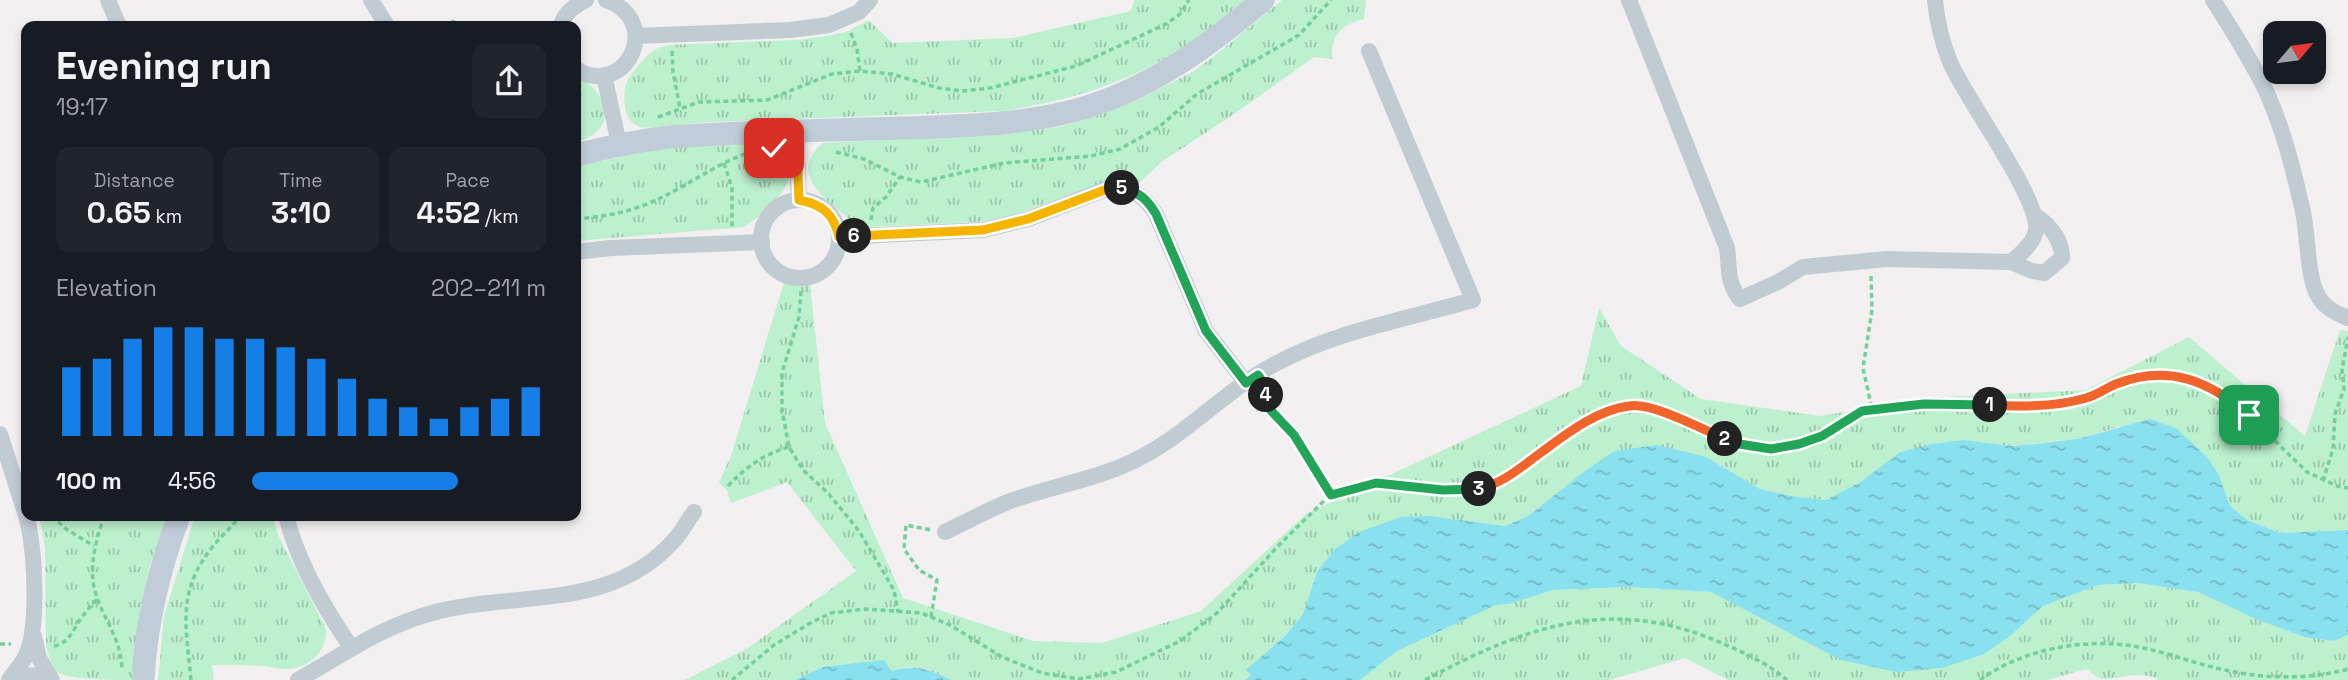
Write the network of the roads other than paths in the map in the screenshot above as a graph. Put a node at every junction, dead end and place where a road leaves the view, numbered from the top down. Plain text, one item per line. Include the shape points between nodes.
1 (108, 0) edge
2 (371, 0) edge
3 (586, 0) edge
4 (606, 0) edge
5 (870, 0) edge
6 (1263, 0) edge
7 (1629, 0) edge
8 (1935, 0) edge
9 (2213, 0) edge
10 (117, 21) edge
11 (384, 21) edge
12 (562, 21) edge
13 (636, 36) junction
14 (1370, 51) dead end
15 (581, 72) edge
16 (604, 75) junction
17 (796, 132) junction
18 (619, 144) junction
19 (581, 154) edge
20 (799, 200) junction
21 (2035, 215) junction
22 (839, 237) junction
23 (762, 242) junction
24 (581, 251) edge
25 (2011, 262) junction
26 (2348, 318) edge
27 (1252, 379) junction
28 (0, 434) edge
29 (21, 500) edge
30 (694, 512) dead end
31 (27, 521) edge
32 (177, 521) edge
33 (287, 521) edge
34 (945, 532) road end
35 (33, 640) junction
36 (351, 647) junction
37 (132, 676) edge
38 (10, 680) edge
39 (51, 680) edge
40 (298, 680) edge

1 - 10 street
2 - 11 street
3 - 12 street via 572,7
4 - 13 street via 629,15
5 - 13 street via 859,12 829,25
6 - 17 street via 1192,57 1140,86 1088,106 1034,120 983,125
7 - 25 street via 1727,248 1728,280 1740,299 1803,267 1887,259
8 - 21 street via 1951,64
9 - 26 street via 2267,93 2279,125 2304,215 2318,296 2334,313
13 - 16 street via 628,61
14 - 27 street via 1473,300 1339,337
15 - 16 street
16 - 18 street
17 - 18 street via 684,136
17 - 20 street
18 - 19 street
20 - 22 street via 827,210
20 - 23 street via 787,202 768,218
21 - 25 street via 2036,231
21 - 25 street via 2048,223 2059,239 2062,258 2044,273
22 - 23 street via 830,265 803,278 775,269
22 - 27 street via 983,230 1028,219 1110,188 1124,188 1148,201 1206,331
23 - 24 street
27 - 34 street via 1157,449 1120,467 1010,502
28 - 29 street
30 - 36 street via 653,560 606,586 432,613
31 - 35 street via 33,551
32 - 37 street
33 - 36 street via 319,597
35 - 38 street
35 - 39 street
36 - 40 street
38 - 39 street via 33,675

